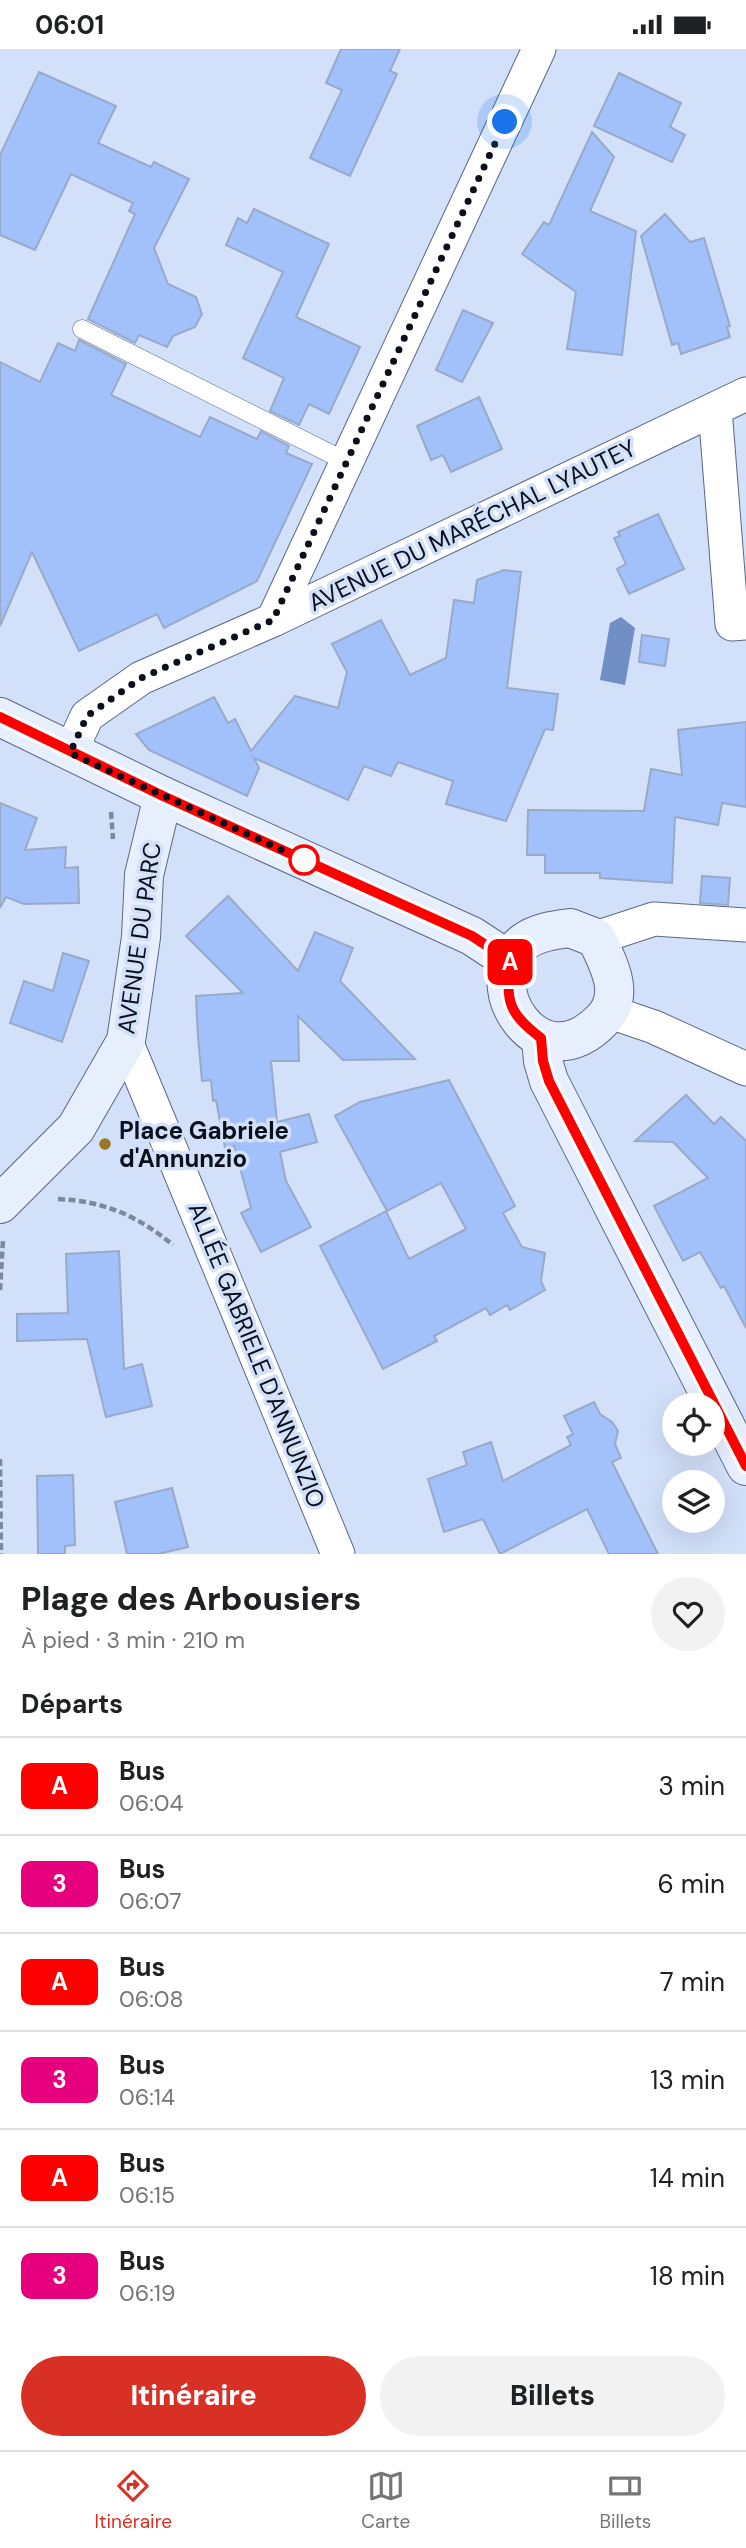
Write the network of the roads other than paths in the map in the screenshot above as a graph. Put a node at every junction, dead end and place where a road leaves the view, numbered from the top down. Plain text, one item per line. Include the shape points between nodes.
1 (539, 49) edge
2 (82, 329) dead end
3 (746, 394) edge
4 (715, 409) junction
5 (346, 462) junction
6 (273, 620) junction
7 (746, 623) edge
8 (0, 717) edge
9 (70, 753) junction
10 (163, 796) junction
11 (746, 925) edge
12 (596, 938) junction
13 (510, 961) junction
14 (610, 1013) junction
15 (541, 1038) junction
16 (126, 1041) junction
17 (746, 1069) edge
18 (4, 1201) edge
19 (746, 1466) edge
20 (338, 1554) edge

1 - 5 street
2 - 5 lane
3 - 4 street, AVENUE DU MARÉCHAL LYAUTEY
4 - 6 street, AVENUE DU MARÉCHAL LYAUTEY
4 - 7 street via 732,624
5 - 6 street
6 - 9 street, AVENUE DU MARÉCHAL LYAUTEY via 141,678 87,716
8 - 9 main road
9 - 10 main road
10 - 13 main road via 472,936
10 - 16 main road, AVENUE DU PARC via 144,875 141,937
11 - 12 street via 654,919
12 - 13 main road via 570,928 547,931 524,942
12 - 14 main road via 616,992
13 - 15 main road via 506,995 520,1023
14 - 15 main road via 590,1032 567,1043
14 - 17 street via 654,1027
15 - 19 main road via 549,1081
16 - 18 main road, AVENUE DU PARC via 76,1128
16 - 20 street, ALLÉE GABRIELE D'ANNUNZIO

